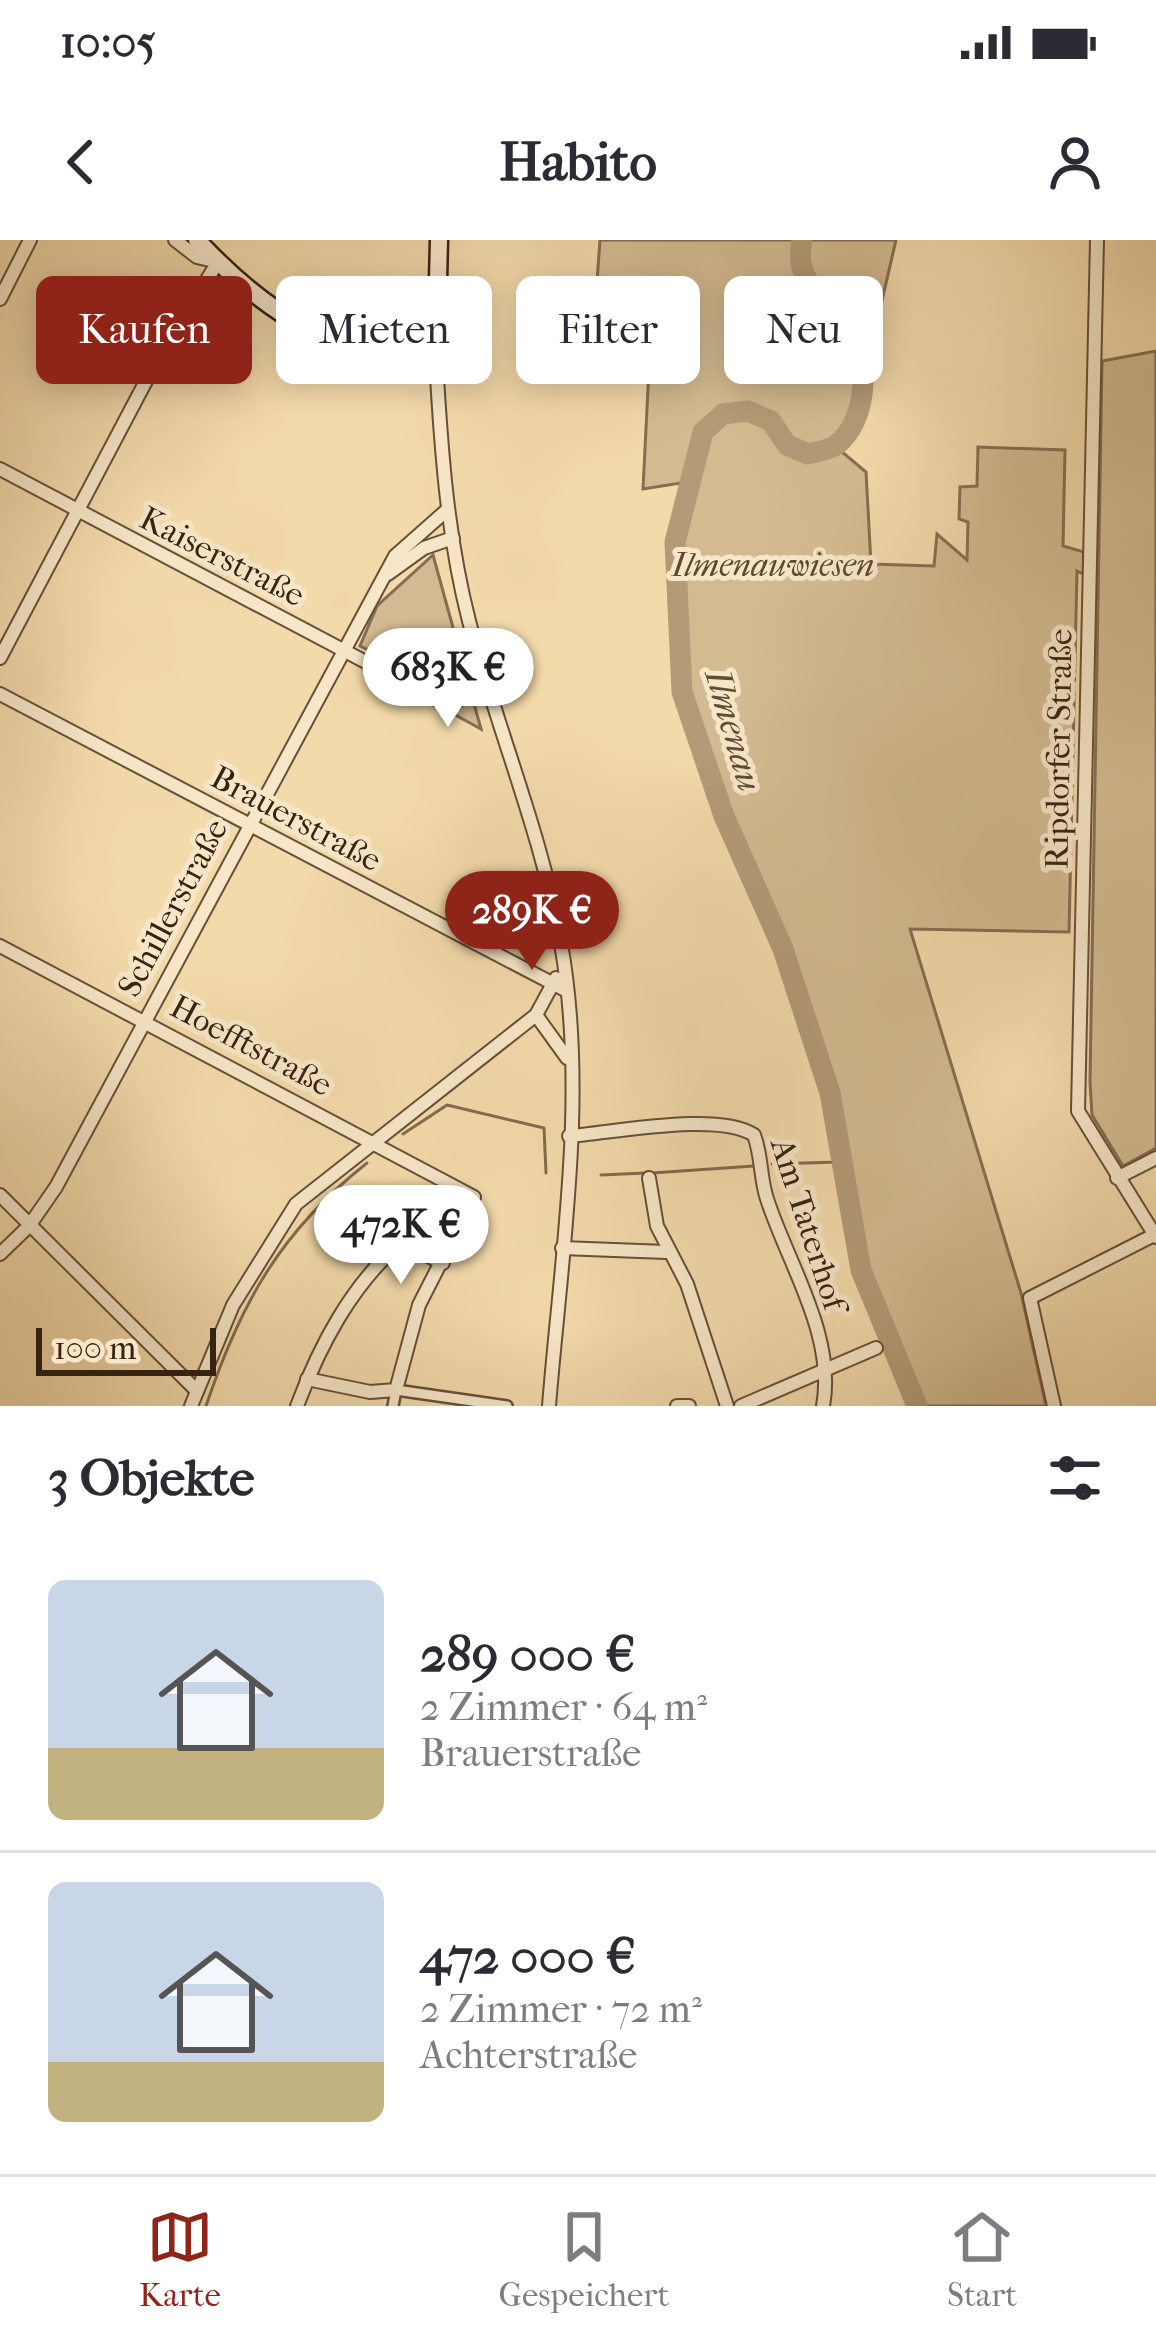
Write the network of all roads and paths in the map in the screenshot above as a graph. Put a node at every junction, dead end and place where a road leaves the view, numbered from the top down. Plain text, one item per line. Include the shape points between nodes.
1 (30, 240) edge
2 (175, 240) edge
3 (197, 240) edge
4 (439, 240) edge
5 (1097, 240) edge
6 (218, 262) junction
7 (438, 276) edge
8 (0, 299) edge
9 (276, 313) edge
10 (438, 384) edge
11 (0, 470) edge
12 (447, 510) junction
13 (77, 512) junction
14 (453, 538) junction
15 (382, 579) junction
16 (340, 648) junction
17 (0, 658) edge
18 (421, 691) dead end
19 (0, 694) edge
20 (248, 824) junction
21 (0, 946) edge
22 (561, 987) junction
23 (536, 1016) junction
24 (144, 1020) junction
25 (569, 1061) junction
26 (568, 1136) junction
27 (373, 1140) junction
28 (1156, 1158) edge
29 (649, 1178) dead end
30 (1117, 1178) junction
31 (0, 1195) edge
32 (29, 1226) junction
33 (1155, 1236) edge
34 (562, 1248) junction
35 (666, 1252) junction
36 (0, 1254) edge
37 (442, 1262) junction
38 (876, 1348) dead end
39 (826, 1371) junction
40 (307, 1378) junction
41 (396, 1390) junction
42 (196, 1391) junction
43 (689, 1405) edge
44 (191, 1406) edge
45 (297, 1406) edge
46 (393, 1406) edge
47 (507, 1406) edge
48 (549, 1406) edge
49 (677, 1406) edge
50 (728, 1406) edge
51 (741, 1406) edge
52 (823, 1406) edge
53 (1054, 1406) edge

1 - 8 street
2 - 6 street
3 - 6 main road
4 - 7 main road
5 - 30 street, Ripdorfer Straße via 1078,1111
6 - 9 main road
6 - 13 street
10 - 12 street
11 - 13 street, Kaiserstraße
12 - 14 street
12 - 15 street, Schillerstraße via 403,546
13 - 16 street, Kaiserstraße
13 - 17 street
14 - 15 street, Schillerstraße via 413,554
14 - 22 street via 562,947
15 - 16 street, Schillerstraße
16 - 18 street, Kaiserstraße
16 - 20 street, Schillerstraße
19 - 20 street, Brauerstraße
20 - 22 street, Brauerstraße
20 - 24 street, Schillerstraße
21 - 24 street, Hoefftstraße
22 - 23 street
22 - 25 street
23 - 25 street
23 - 27 street
24 - 27 street, Hoefftstraße
24 - 32 street, Schillerstraße
25 - 26 street
26 - 34 street
26 - 39 street, Am Taterhof via 711,1124 754,1135 765,1196
27 - 37 street, Hoefftstraße via 473,1197
27 - 42 street via 296,1204 274,1233
28 - 30 street
29 - 35 street
30 - 33 street, Ripdorfer Straße
31 - 32 street
32 - 36 street, Schillerstraße
32 - 42 street
33 - 53 street via 1030,1298
34 - 35 street
34 - 48 street
35 - 50 street via 687,1284
37 - 40 street via 400,1243 362,1280
37 - 41 street via 418,1305
38 - 39 street
39 - 51 street
39 - 52 street
40 - 41 street
40 - 45 street
41 - 46 street
41 - 47 street
42 - 44 street
43 - 49 street

